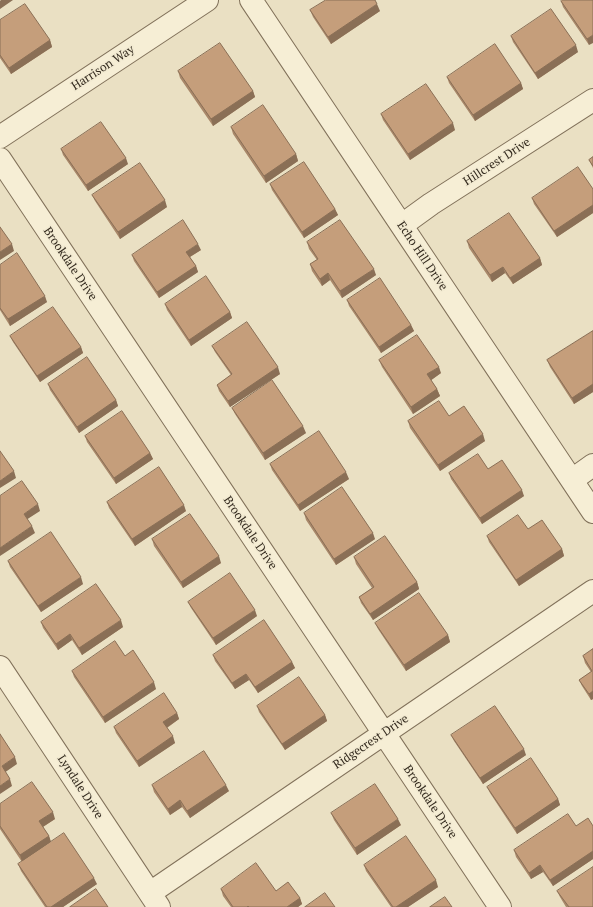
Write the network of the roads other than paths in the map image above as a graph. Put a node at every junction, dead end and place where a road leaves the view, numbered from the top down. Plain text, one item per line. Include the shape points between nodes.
1 (207, 0) edge
2 (251, 0) edge
3 (593, 100) edge
4 (0, 137) edge
5 (0, 159) edge
6 (402, 225) junction
7 (593, 465) edge
8 (572, 480) junction
9 (593, 512) edge
10 (593, 591) edge
11 (0, 667) edge
12 (384, 733) junction
13 (155, 900) edge
14 (500, 907) edge

1 - 4 street, Harrison Way
2 - 6 street, Echo Hill Drive
3 - 6 street, Hillcrest Drive
5 - 12 street, Brookdale Drive
6 - 8 street, Echo Hill Drive
7 - 8 street
8 - 9 street, Echo Hill Drive
10 - 12 street, Ridgecrest Drive
11 - 13 street, Lyndale Drive
12 - 13 street, Ridgecrest Drive
12 - 14 street, Brookdale Drive

